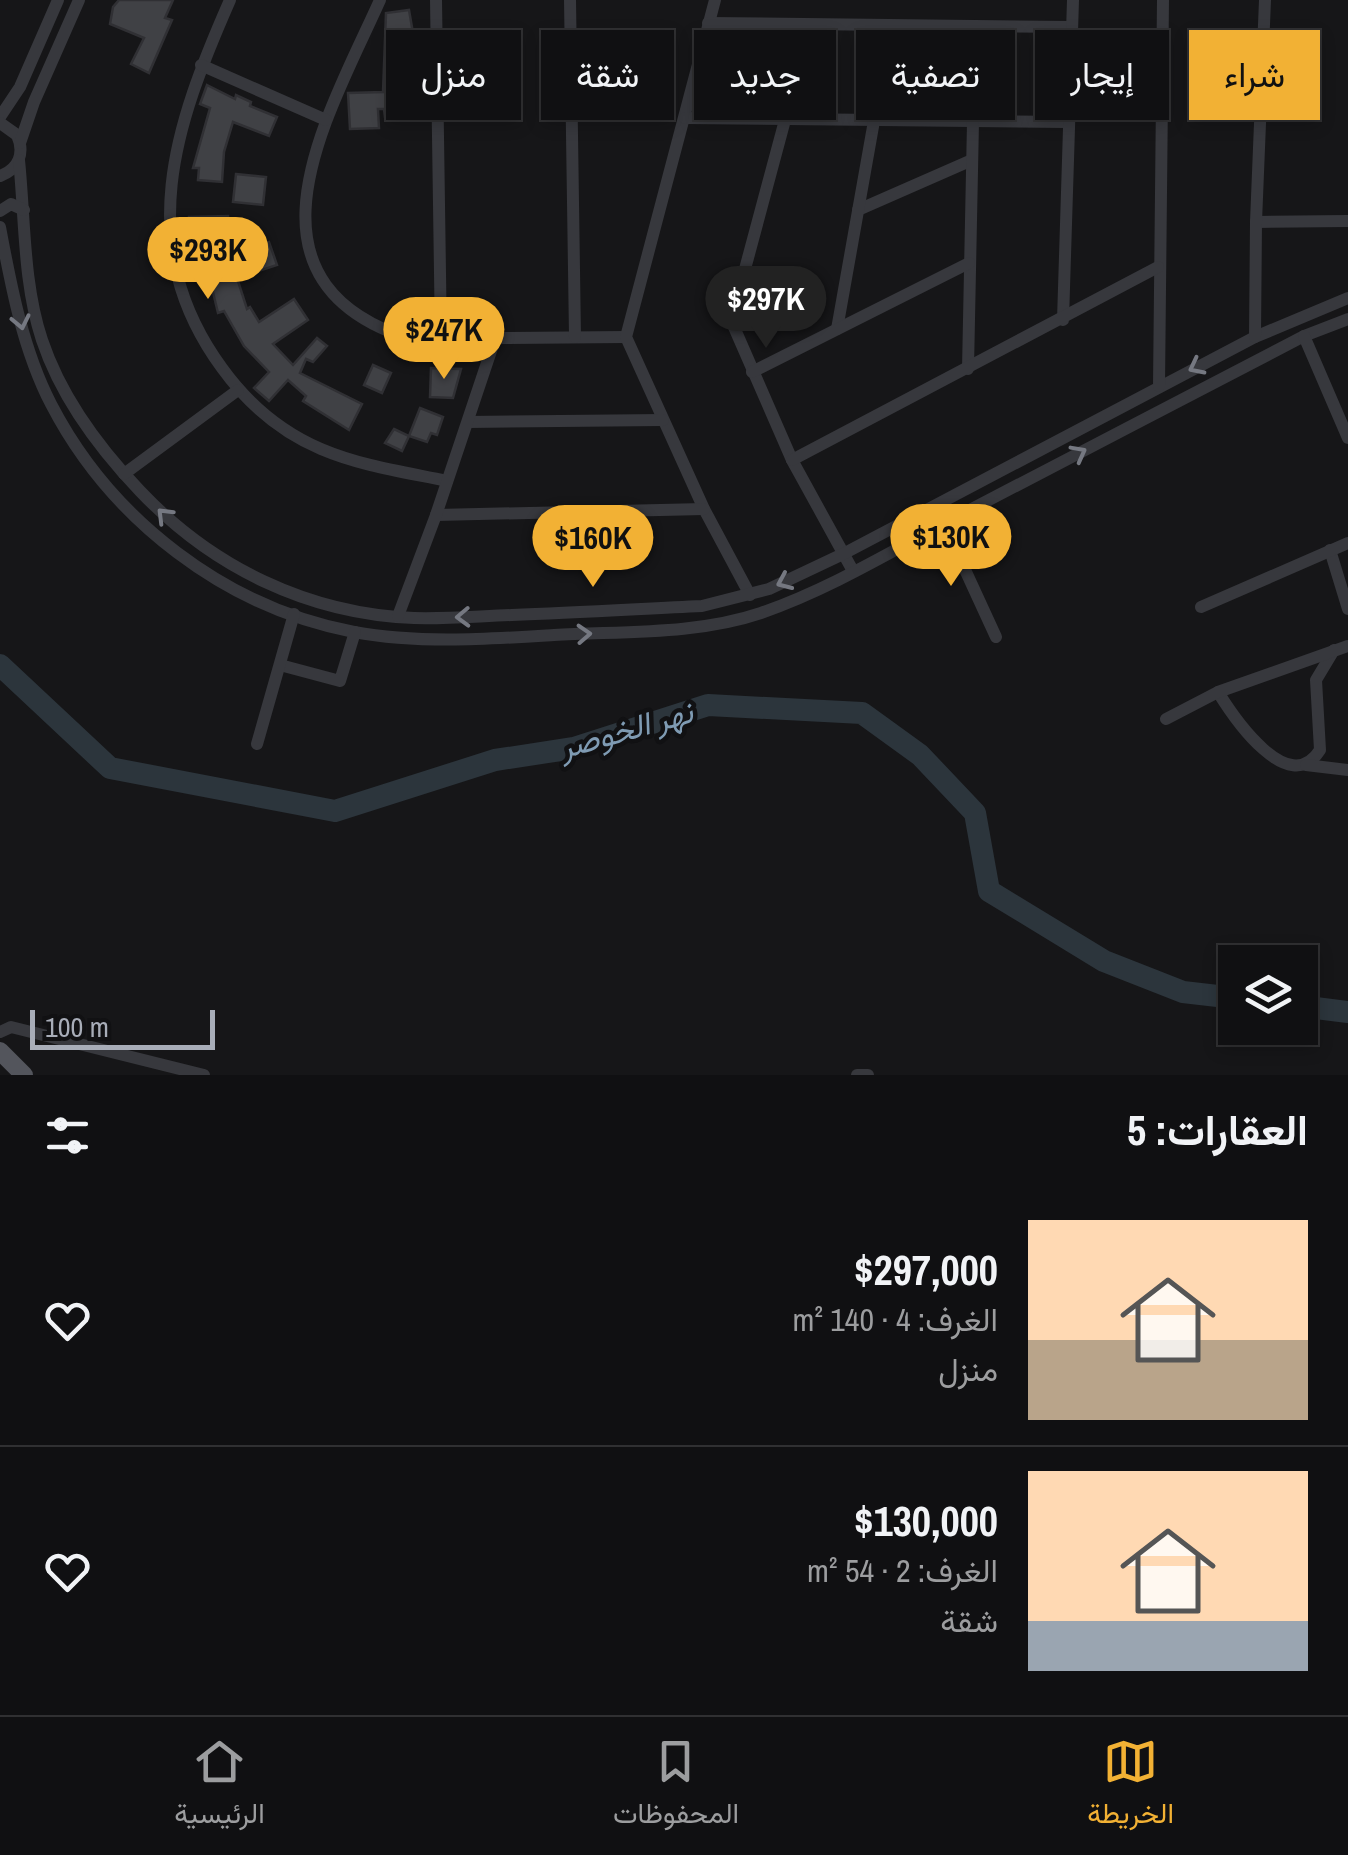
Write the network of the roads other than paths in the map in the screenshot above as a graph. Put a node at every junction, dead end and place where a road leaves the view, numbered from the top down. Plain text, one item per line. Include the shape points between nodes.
1 (58, 0) edge
2 (79, 0) edge
3 (230, 0) edge
4 (380, 0) edge
5 (436, 0) edge
6 (570, 0) edge
7 (715, 0) edge
8 (1073, 0) edge
9 (1163, 0) edge
10 (1265, 0) edge
11 (708, 23) junction
12 (1072, 27) junction
13 (201, 65) junction
14 (685, 118) junction
15 (694, 118) edge
16 (0, 120) edge
17 (326, 120) junction
18 (785, 120) joint
19 (874, 122) junction
20 (972, 122) junction
21 (1067, 122) junction
22 (20, 142) junction
23 (19, 160) junction
24 (972, 160) junction
25 (0, 176) edge
26 (24, 210) junction
27 (858, 210) junction
28 (0, 211) edge
29 (1348, 221) edge
30 (1256, 222) junction
31 (0, 227) edge
32 (970, 262) junction
33 (1158, 267) junction
34 (1348, 298) edge
35 (1348, 318) edge
36 (1062, 320) junction
37 (836, 329) junction
38 (1304, 336) junction
39 (575, 337) junction
40 (626, 337) junction
41 (1254, 337) junction
42 (495, 338) junction
43 (441, 341) junction
44 (968, 369) junction
45 (752, 372) junction
46 (1159, 386) junction
47 (238, 390) junction
48 (662, 420) junction
49 (468, 422) junction
50 (1348, 438) edge
51 (792, 460) junction
52 (124, 474) junction
53 (446, 480) junction
54 (704, 510) junction
55 (436, 515) junction
56 (944, 524) junction
57 (1348, 543) edge
58 (1330, 550) junction
59 (843, 554) junction
60 (853, 572) junction
61 (750, 596) junction
62 (1201, 607) dead end
63 (1348, 609) edge
64 (294, 614) junction
65 (539, 614) junction
66 (398, 616) junction
67 (355, 632) junction
68 (540, 636) junction
69 (996, 636) dead end
70 (1341, 648) edge
71 (280, 665) junction
72 (1218, 692) junction
73 (1166, 718) dead end
74 (257, 744) dead end
75 (1306, 765) junction
76 (1348, 770) edge
77 (0, 1032) edge
78 (0, 1050) edge
79 (24, 1075) edge
80 (204, 1075) edge
81 (857, 1075) edge
82 (868, 1075) edge

1 - 16 street
2 - 22 street
3 - 13 street
4 - 17 street
5 - 43 street
6 - 39 street
7 - 11 street
8 - 12 street
9 - 33 street
10 - 30 street
11 - 12 street
11 - 14 street
12 - 21 street
13 - 17 street
13 - 47 street via 174,154 170,245 189,313
14 - 15 street
14 - 40 street
16 - 22 street
17 - 43 street via 303,209 317,268 356,314 382,330
18 - 19 street
18 - 45 street via 734,310
19 - 20 street
19 - 27 street
20 - 21 street
20 - 24 street
21 - 36 street
22 - 23 street
23 - 25 street
23 - 26 street
24 - 27 street
24 - 32 street
26 - 28 street via 11,204
26 - 52 street via 41,337 82,420
27 - 37 street
29 - 30 street
30 - 41 street
31 -> 64 street via 26,343 50,403 82,452 131,512 182,557 258,602
32 - 37 street
32 - 44 street
33 - 36 street
33 - 46 street
34 - 41 street
35 - 38 street
36 - 44 street
37 - 45 street
38 - 50 street
56 -> 38 street
39 - 40 street
39 - 42 street
40 - 48 street
41 -> 46 street
42 - 43 street
42 - 49 street
44 - 51 street
45 - 51 street
46 - 59 street
47 - 52 street
47 - 53 street via 272,421 320,449
48 - 49 street
48 - 54 street
49 - 53 street
51 - 59 street
66 -> 52 street via 308,599 240,572 168,521
53 - 55 street
54 - 55 street
54 - 61 street
55 - 66 street
56 - 60 street
56 - 69 street
57 - 58 street
58 - 62 street
58 - 63 street
59 - 60 street
59 -> 61 street
68 -> 60 street via 729,623
61 - 65 street via 702,606
64 - 67 street
64 - 71 street
65 -> 66 street
65 - 68 street
67 - 68 street via 410,639
67 - 71 street via 340,681
70 - 72 street
70 - 75 street via 1316,680 1320,750
71 - 74 street
72 - 73 street
72 - 75 street via 1255,742 1295,767
75 - 76 street
77 - 80 street via 11,1027
78 - 79 main road
81 - 82 street

